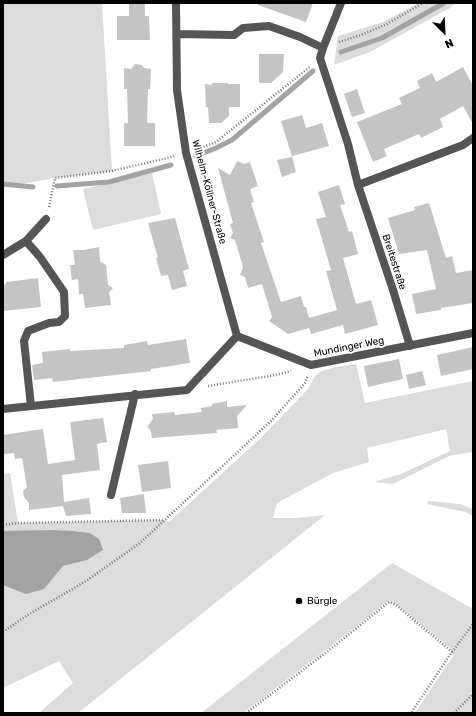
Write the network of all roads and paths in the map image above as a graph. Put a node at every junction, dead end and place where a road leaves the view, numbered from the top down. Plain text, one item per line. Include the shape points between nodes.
1 (176, 3) edge
2 (341, 3) edge
3 (423, 3) edge
4 (177, 34) junction
5 (323, 48) junction
6 (473, 138) edge
7 (358, 185) junction
8 (46, 219) dead end
9 (26, 241) junction
10 (3, 255) edge
11 (473, 333) edge
12 (237, 336) junction
13 (410, 346) junction
14 (311, 365) junction
15 (187, 390) junction
16 (135, 394) junction
17 (31, 406) junction
18 (3, 409) edge
19 (111, 495) dead end
20 (165, 520) junction
21 (3, 525) edge
22 (473, 624) edge
23 (3, 632) edge
24 (452, 652) junction
25 (473, 694) edge
26 (246, 713) edge
27 (411, 713) edge
28 (454, 713) edge

1 - 4 street, Wilhelm-Köllner-Straße
2 - 5 street
3 - 5 path via 387,24
4 - 5 street via 234,35 243,28 269,26
4 - 12 street, Wilhelm-Köllner-Straße via 177,90 186,153
5 - 7 street, Breitestraße via 320,58 348,144
6 - 7 street via 463,145
7 - 13 street, Breitestraße
8 - 9 street
9 - 10 street
9 - 17 street via 64,292 65,316 59,322 28,331 24,341
11 - 13 street, Mundinger Weg
12 - 14 street, Mundinger Weg
12 - 15 street
13 - 14 street, Mundinger Weg
14 - 15 path via 276,375
14 - 20 path via 305,383 271,421
15 - 16 street
16 - 17 street
16 - 19 street
17 - 18 street
20 - 21 path
20 - 23 path via 140,543 86,581
22 - 24 path
24 - 26 path via 396,605 389,602
24 - 27 path
25 - 28 path

